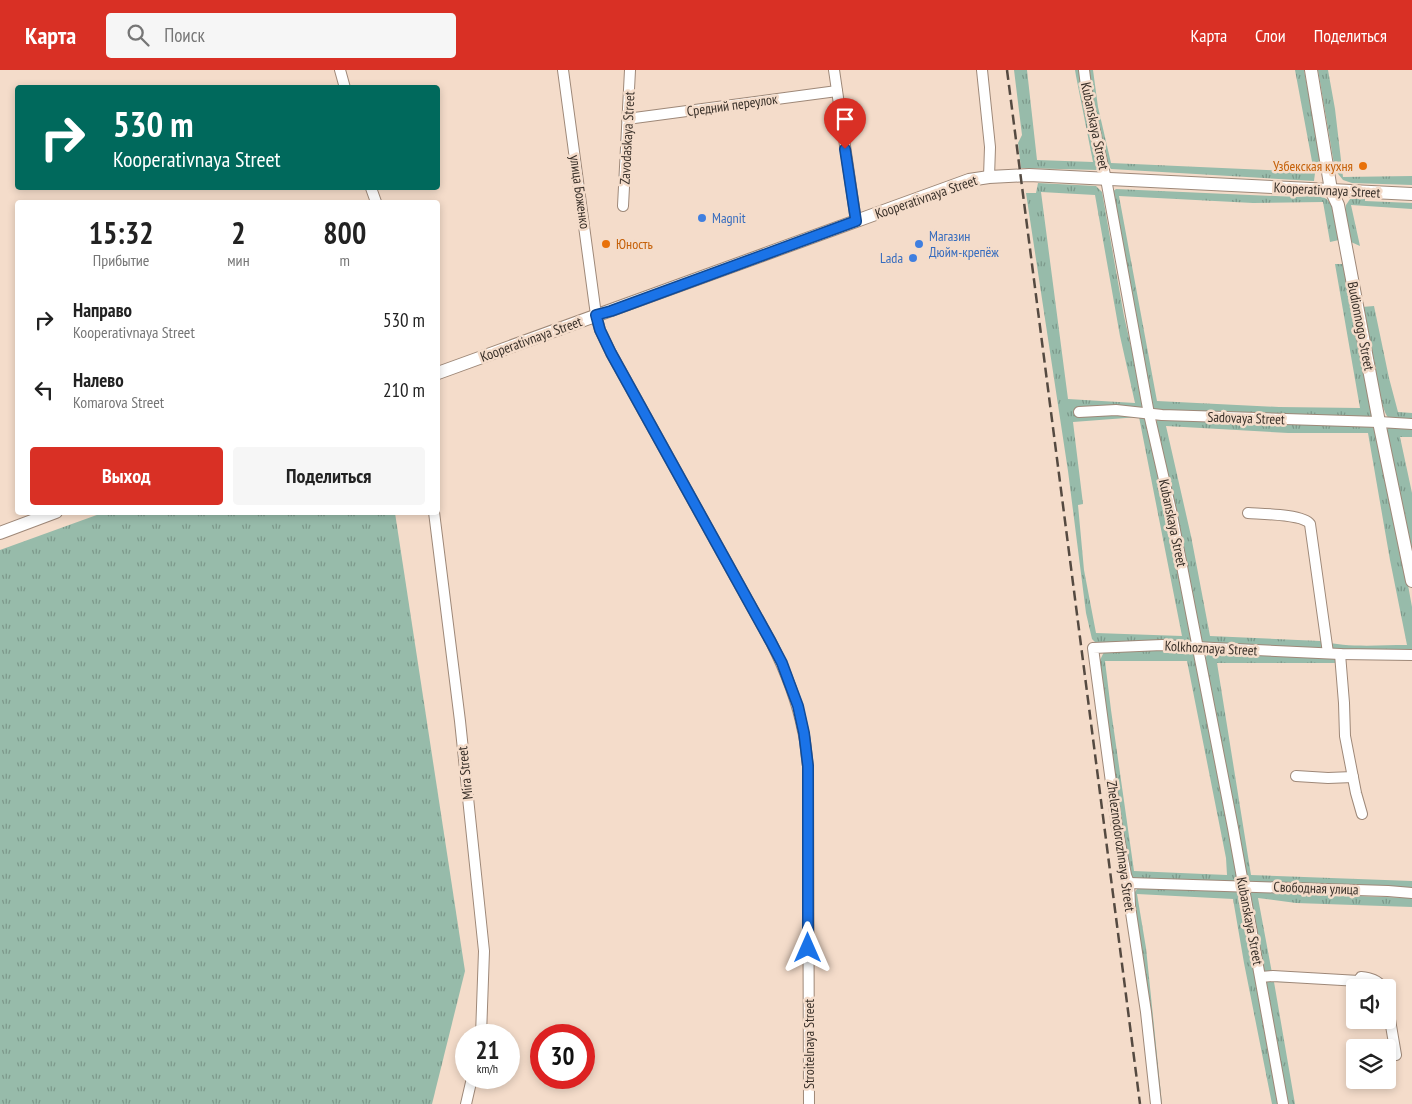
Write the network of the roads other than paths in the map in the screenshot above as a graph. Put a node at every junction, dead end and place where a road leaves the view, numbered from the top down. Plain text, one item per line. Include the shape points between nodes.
1 (340, 70) edge
2 (564, 70) edge
3 (630, 70) edge
4 (834, 70) edge
5 (982, 70) edge
6 (1084, 70) edge
7 (1311, 70) edge
8 (343, 85) edge
9 (837, 91) junction
10 (627, 119) junction
11 (989, 176) junction
12 (1106, 179) junction
13 (1331, 190) junction
14 (1412, 194) edge
15 (623, 206) dead end
16 (856, 221) junction
17 (596, 315) junction
18 (440, 372) edge
19 (1079, 412) dead end
20 (1149, 414) junction
21 (1379, 422) junction
22 (1412, 424) edge
23 (1248, 513) dead end
24 (48, 515) edge
25 (434, 515) edge
26 (0, 533) edge
27 (1412, 582) edge
28 (1198, 646) junction
29 (1093, 648) joint
30 (1328, 653) junction
31 (1340, 654) junction
32 (1412, 655) edge
33 (1296, 776) dead end
34 (1353, 777) junction
35 (1362, 814) dead end
36 (1129, 883) junction
37 (1243, 886) junction
38 (1412, 893) edge
39 (1261, 977) junction
40 (1360, 979) edge
41 (1372, 979) edge
42 (1346, 980) edge
43 (481, 1024) edge
44 (469, 1089) edge
45 (466, 1104) edge
46 (809, 1104) edge
47 (1156, 1104) edge
48 (1283, 1104) edge

1 - 8 street
2 - 17 street, улица Боженко
3 - 10 street, Zavodaskaya Street
4 - 9 street
5 - 11 street via 990,147
6 - 12 street, Kubanskaya Street
7 - 13 street, Budionnogo Street
9 - 10 street, Средний переулок
9 - 16 street
10 - 15 street, Zavodaskaya Street
11 - 12 street, Kooperativnaya Street
11 - 16 street, Kooperativnaya Street via 969,180
12 - 13 street, Kooperativnaya Street
12 - 20 street, Kubanskaya Street
13 - 14 street, Kooperativnaya Street
13 - 21 street, Budionnogo Street via 1338,205
16 - 17 street, Kooperativnaya Street
17 - 18 street, Kooperativnaya Street
17 - 46 street, Stroitelnaya Street via 611,353 782,663 798,706 808,766
19 - 20 street, Sadovaya Street via 1116,410
20 - 21 street, Sadovaya Street
20 - 28 street, Kubanskaya Street
21 - 22 street, Sadovaya Street
21 - 27 street, Budionnogo Street
23 - 30 street via 1298,518 1310,524
24 - 26 street
25 - 43 street, Mira Street via 484,951
28 - 29 street, Kolkhoznaya Street
28 - 30 street, Kolkhoznaya Street
28 - 37 street, Kubanskaya Street
29 - 36 street, Zheleznodorozhnaya Street via 1117,827
30 - 31 street, Kolkhoznaya Street
31 - 32 street, Kolkhoznaya Street
31 - 34 street via 1345,736
33 - 34 street
34 - 35 street
36 - 37 street, Свободная улица
36 - 47 street, Zheleznodorozhnaya Street
37 - 38 street, Свободная улица
37 - 39 street, Kubanskaya Street
39 - 42 street, Kubanskaya Street
39 - 48 street, Kubanskaya Street
40 - 41 street, Kubanskaya Street
44 - 45 street

